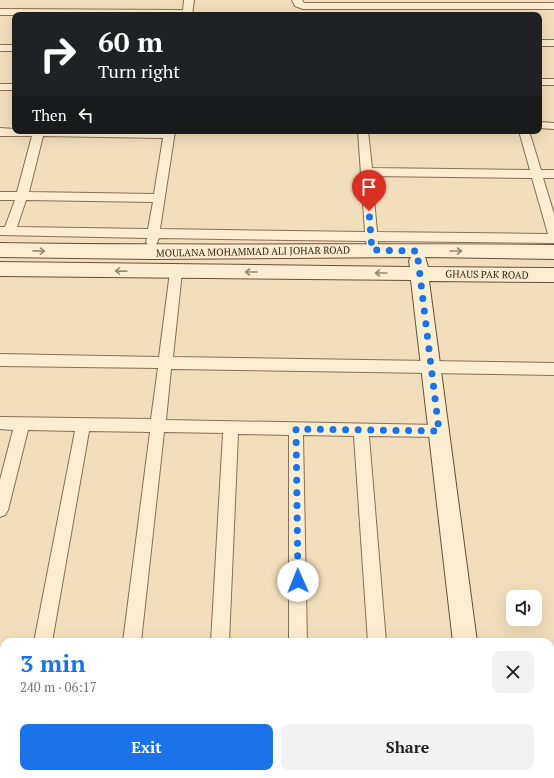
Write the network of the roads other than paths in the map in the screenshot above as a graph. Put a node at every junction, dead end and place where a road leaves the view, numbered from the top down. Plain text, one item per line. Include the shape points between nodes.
1 (63, 0) edge
2 (189, 0) edge
3 (297, 0) edge
4 (554, 6) edge
5 (464, 7) edge
6 (353, 11) edge
7 (0, 12) edge
8 (12, 12) edge
9 (60, 12) edge
10 (187, 12) edge
11 (542, 43) edge
12 (554, 43) edge
13 (0, 48) edge
14 (12, 48) edge
15 (542, 82) edge
16 (554, 82) edge
17 (0, 87) edge
18 (12, 87) edge
19 (542, 125) edge
20 (554, 126) edge
21 (0, 132) edge
22 (12, 132) edge
23 (38, 134) edge
24 (170, 134) edge
25 (363, 134) edge
26 (525, 134) edge
27 (366, 172) junction
28 (537, 174) junction
29 (554, 174) edge
30 (0, 196) edge
31 (22, 196) junction
32 (160, 198) junction
33 (5, 231) edge
34 (153, 233) junction
35 (554, 234) edge
36 (554, 239) edge
37 (372, 243) junction
38 (0, 250) edge
39 (417, 251) junction
40 (150, 252) junction
41 (554, 252) edge
42 (0, 269) edge
43 (176, 272) junction
44 (420, 273) junction
45 (554, 275) edge
46 (0, 360) edge
47 (165, 363) junction
48 (432, 368) junction
49 (554, 369) edge
50 (0, 423) edge
51 (22, 424) junction
52 (83, 425) junction
53 (158, 426) junction
54 (231, 427) junction
55 (296, 429) junction
56 (361, 430) junction
57 (439, 431) junction
58 (0, 510) edge
59 (44, 638) edge
60 (132, 638) edge
61 (220, 638) edge
62 (298, 638) edge
63 (376, 638) edge
64 (465, 638) edge

1 - 9 street
2 - 10 street
3 - 6 street via 298,4 303,6
4 - 5 street
5 - 6 street
7 - 8 street
11 - 12 street
13 - 14 street
15 - 16 street
17 - 18 street
19 - 20 street
21 - 22 street
23 - 31 street
24 - 32 street
25 - 27 street
26 - 28 street
27 - 28 street
27 - 37 street
28 - 29 street
28 - 35 street
30 - 31 street
31 - 32 street
31 - 33 street
32 - 34 street
33 - 34 street
34 - 37 street
34 - 40 street
36 - 37 street
37 - 39 main road, MOULANA MOHAMMAD ALI JOHAR ROAD
37 - 40 main road, MOULANA MOHAMMAD ALI JOHAR ROAD
38 -> 40 main road, MOULANA MOHAMMAD ALI JOHAR ROAD
39 -> 41 main road, MOULANA MOHAMMAD ALI JOHAR ROAD
39 - 44 main road
43 -> 42 main road, MOULANA MOHAMMAD ALI JOHAR ROAD
44 -> 43 main road, MOULANA MOHAMMAD ALI JOHAR ROAD
43 - 47 street
44 - 45 main road, GHAUS PAK ROAD
44 - 48 main road
46 - 47 street
47 - 48 street
47 - 53 street
48 - 49 street
48 - 57 main road
50 - 51 street
51 - 52 street
51 - 58 street
52 - 53 street
52 - 59 street
53 - 54 street
53 - 60 street
54 - 55 street
54 - 61 street
55 - 56 street
55 - 62 street
56 - 57 street
56 - 63 street
57 - 64 main road

